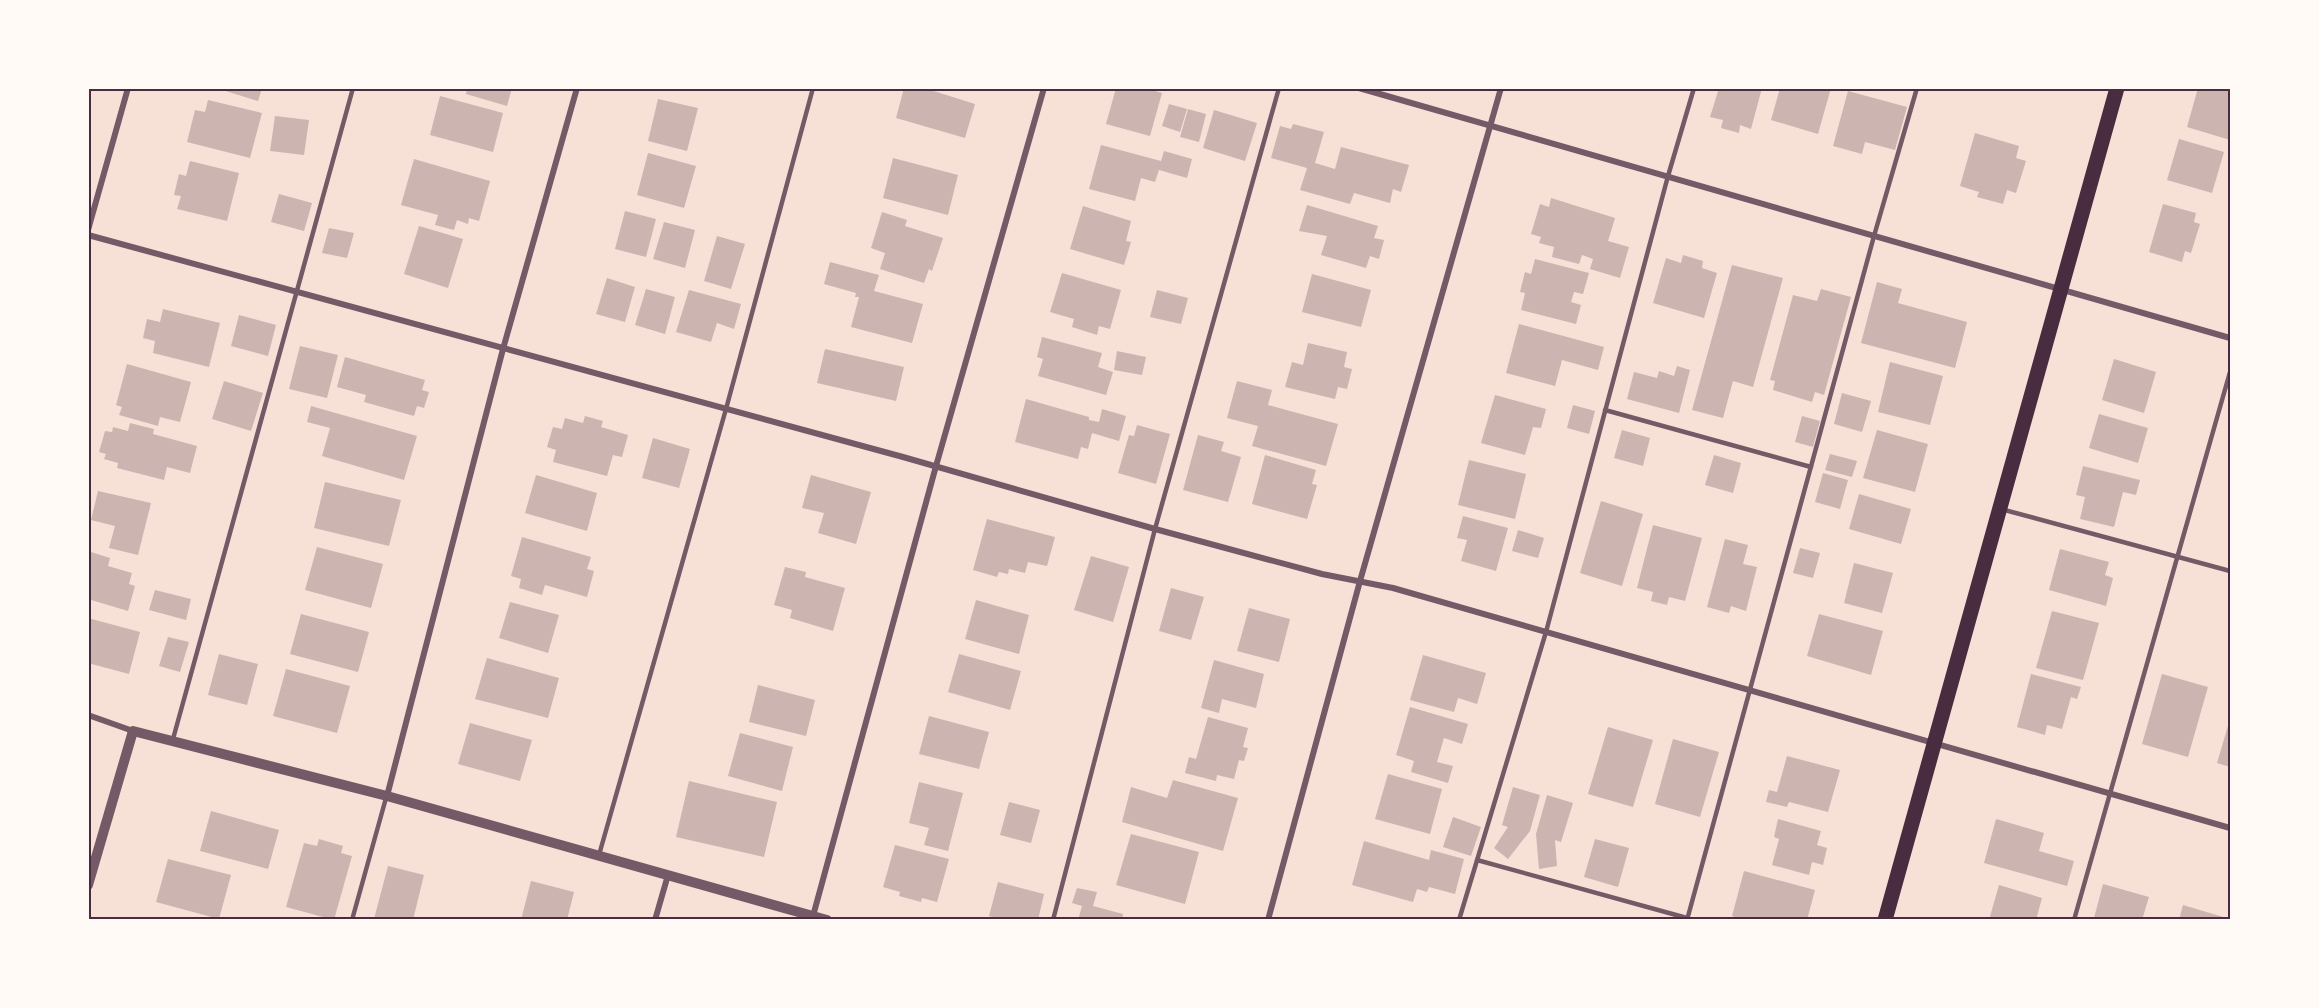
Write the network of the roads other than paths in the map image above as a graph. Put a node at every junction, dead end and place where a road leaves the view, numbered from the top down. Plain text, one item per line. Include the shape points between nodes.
1 (128, 88) edge
2 (353, 88) edge
3 (578, 88) edge
4 (813, 88) edge
5 (1044, 88) edge
6 (1279, 88) edge
7 (1359, 88) edge
8 (1502, 88) edge
9 (1694, 88) edge
10 (1917, 88) edge
11 (2117, 88) edge
12 (1490, 127) junction
13 (1668, 176) junction
14 (88, 230) edge
15 (88, 235) edge
16 (1874, 236) junction
17 (2061, 288) junction
18 (298, 292) junction
19 (2230, 338) edge
20 (503, 349) junction
21 (2230, 372) edge
22 (726, 409) junction
23 (1605, 410) junction
24 (936, 466) junction
25 (1811, 467) junction
26 (1999, 509) junction
27 (1155, 529) junction
28 (2178, 556) junction
29 (2230, 571) edge
30 (1360, 581) junction
31 (1546, 632) junction
32 (1751, 691) junction
33 (88, 715) edge
34 (133, 730) junction
35 (173, 741) junction
36 (1935, 744) junction
37 (2109, 793) junction
38 (387, 796) junction
39 (2230, 828) edge
40 (599, 855) junction
41 (1477, 860) junction
42 (668, 875) junction
43 (88, 885) edge
44 (813, 916) junction
45 (1687, 919) edge
46 (352, 920) edge
47 (656, 920) edge
48 (827, 920) edge
49 (1053, 920) edge
50 (1268, 920) edge
51 (1459, 920) edge
52 (1885, 920) edge
53 (2074, 920) edge

1 - 14 street
2 - 18 lane
3 - 20 street
4 - 22 lane
5 - 24 street
6 - 27 lane
7 - 12 street
8 - 12 street
9 - 13 lane
10 - 16 lane
11 - 17 main road
12 - 13 street
12 - 30 street
13 - 16 street
13 - 23 lane
15 - 18 street
16 - 17 street
16 - 25 lane
17 - 19 street
17 - 26 main road
18 - 20 street
18 - 35 lane
20 - 22 street
20 - 38 street
21 - 28 lane
22 - 24 street
22 - 40 lane
23 - 25 lane
23 - 31 lane
24 - 27 street
24 - 44 street
25 - 32 lane
26 - 28 lane
26 - 36 main road
27 - 30 street
27 - 49 lane
28 - 29 lane
28 - 37 lane
30 - 31 street
30 - 50 street
31 - 32 street
31 - 41 lane
32 - 36 street
32 - 45 lane
33 - 34 street
34 - 35 street
34 - 43 street
35 - 38 street
36 - 37 street
36 - 52 main road
37 - 39 street
37 - 53 lane
38 - 40 street
38 - 46 lane
40 - 42 street
41 - 45 lane
41 - 51 lane
42 - 44 street
42 - 47 street
44 - 48 street

